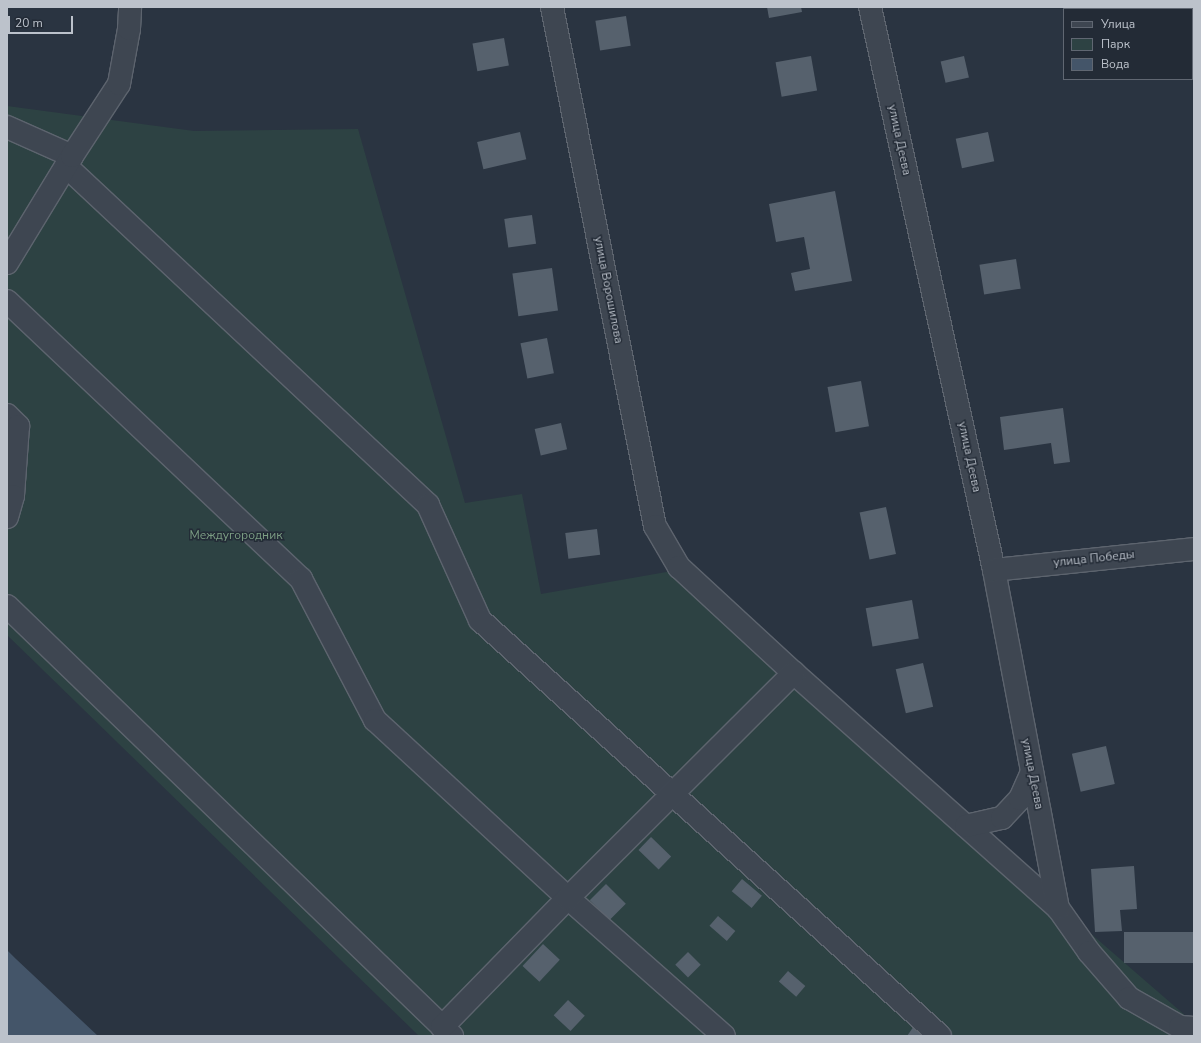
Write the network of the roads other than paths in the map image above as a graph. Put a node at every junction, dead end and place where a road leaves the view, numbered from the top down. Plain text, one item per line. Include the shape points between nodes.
1 (130, 7) edge
2 (552, 7) edge
3 (870, 7) edge
4 (7, 127) edge
5 (69, 161) junction
6 (7, 263) edge
7 (7, 301) edge
8 (7, 415) edge
9 (7, 517) edge
10 (1194, 549) edge
11 (994, 570) junction
12 (7, 606) edge
13 (794, 674) junction
14 (1032, 772) junction
15 (672, 795) junction
16 (966, 826) junction
17 (568, 898) junction
18 (1058, 908) junction
19 (1187, 1028) edge
20 (447, 1031) edge
21 (724, 1036) edge
22 (940, 1036) edge

1 - 5 street via 119,84
2 - 13 street, улица Ворошилова via 656,526 679,567
3 - 11 street, улица Деева
4 - 5 street
5 - 6 street
5 - 15 street via 428,505 480,620
7 - 17 street via 301,579 375,720
8 - 9 street via 18,426 13,496
10 - 11 street, улица Победы
11 - 14 street, улица Деева
12 - 20 street
13 - 15 street
13 - 16 street, улица Ворошилова
14 - 16 street via 1020,798 1002,818
14 - 18 street, улица Деева
15 - 17 street
15 - 22 street
16 - 18 street, улица Ворошилова
17 - 20 street
17 - 21 street
18 - 19 street via 1089,952 1129,998

